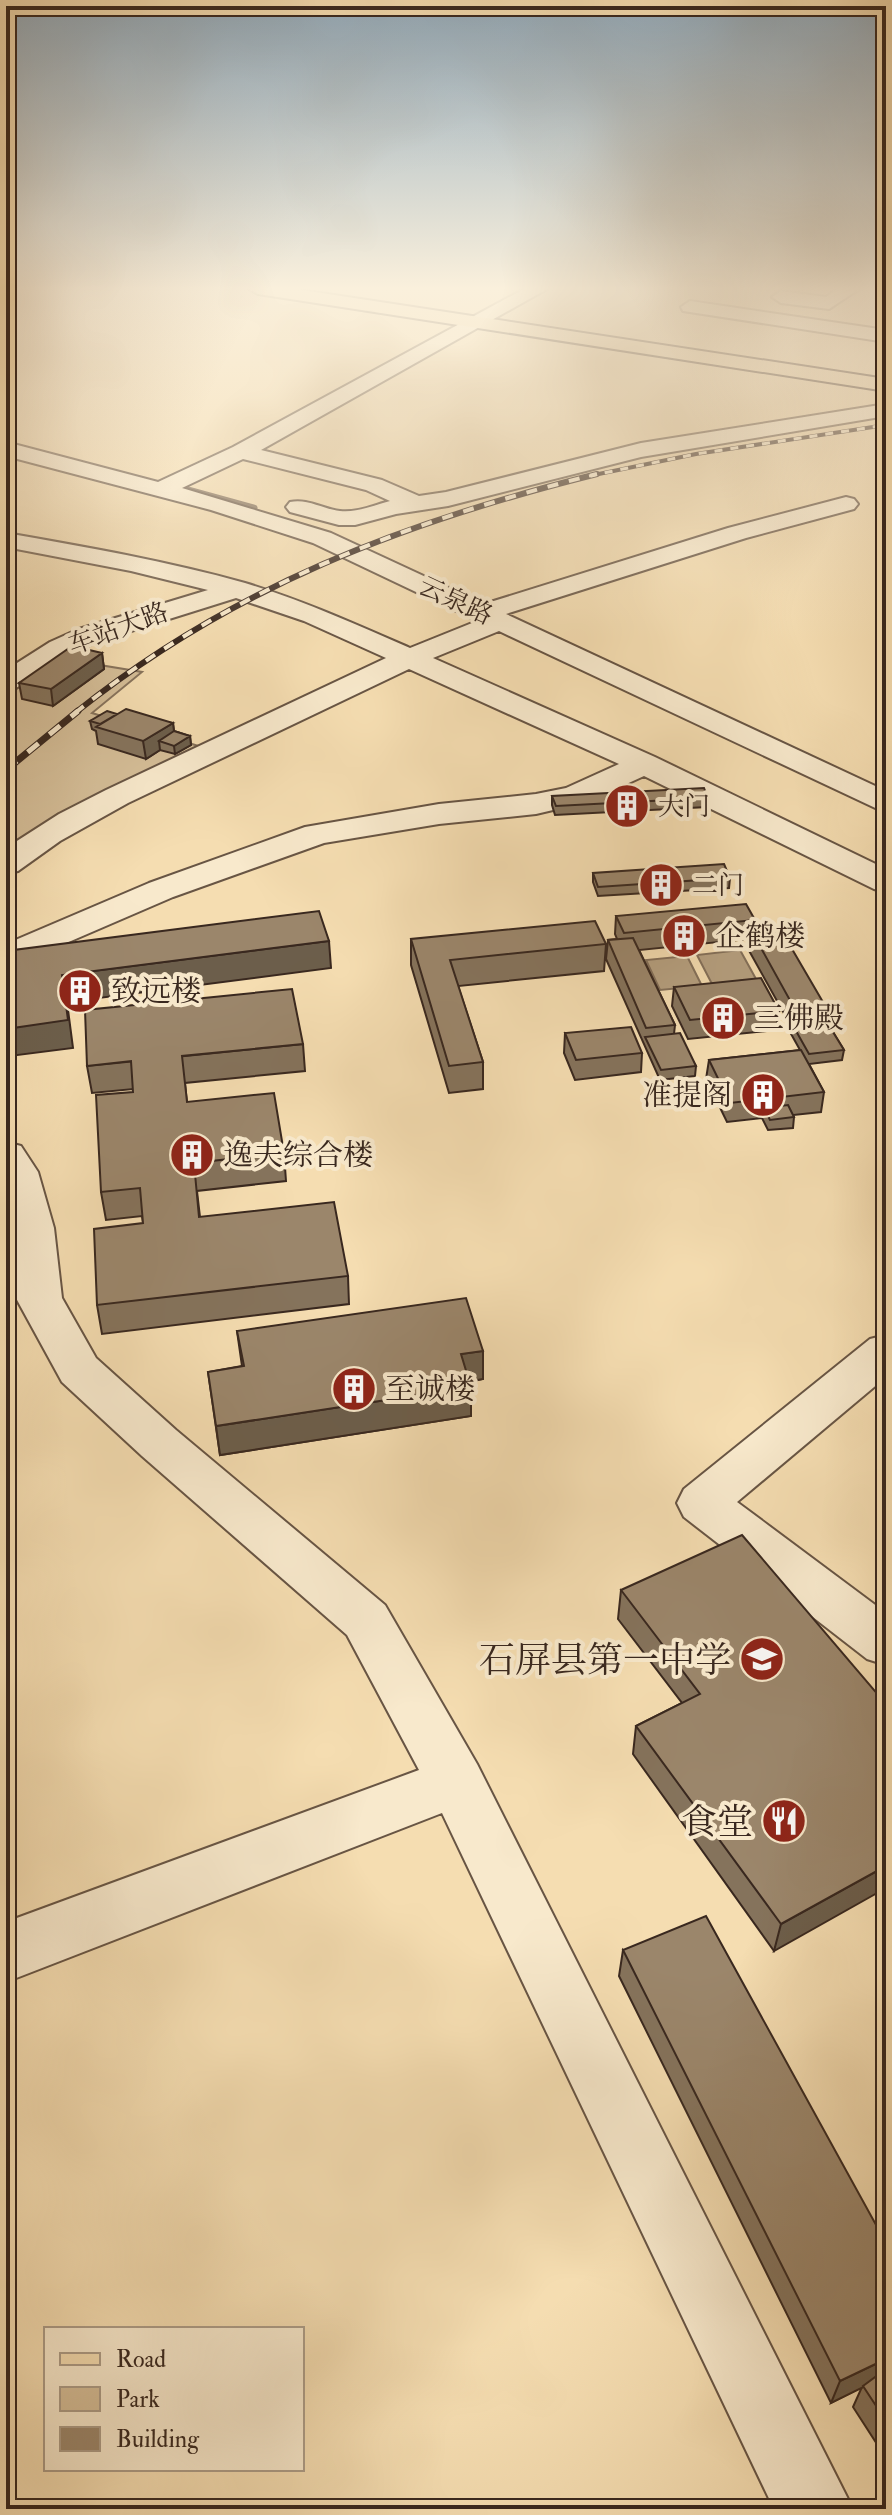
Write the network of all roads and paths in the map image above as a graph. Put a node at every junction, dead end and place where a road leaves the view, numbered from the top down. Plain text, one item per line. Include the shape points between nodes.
1 (325, 406) edge
2 (886, 410) edge
3 (6, 432) edge
4 (6, 449) edge
5 (241, 452) junction
6 (769, 452) dead end
7 (187, 478) junction
8 (162, 489) junction
9 (282, 503) junction
10 (417, 504) junction
11 (846, 504) dead end
12 (255, 515) junction
13 (453, 521) dead end
14 (6, 540) edge
15 (385, 544) dead end
16 (357, 553) junction
17 (236, 589) junction
18 (491, 617) junction
19 (408, 657) junction
20 (6, 682) edge
21 (644, 764) junction
22 (886, 803) edge
23 (6, 864) edge
24 (886, 882) edge
25 (6, 958) edge
26 (6, 1155) edge
27 (886, 1351) edge
28 (886, 1643) edge
29 (456, 1782) junction
30 (6, 1952) edge
31 (814, 2509) edge

1 - 5 street
2 - 10 street via 641,450
3 - 7 street
4 - 8 street, 云泉路
5 - 7 street
5 - 10 street via 374,485
6 - 13 street via 612,477
7 - 8 street
7 - 9 street
8 - 12 street, 云泉路
9 - 10 street via 348,519
9 - 12 street
11 - 18 street via 737,533
12 - 16 street, 云泉路
14 - 17 street
15 - 16 street
16 - 18 street, 云泉路
17 - 19 street via 313,615
17 - 20 street, 车站大路 via 89,635
18 - 19 street
18 - 22 street, 云泉路
19 - 21 street
19 - 23 street via 69,822
21 - 24 street
21 - 25 street via 576,795 536,804 317,834 161,890
26 - 29 street via 17,1172 32,1228 39,1298 79,1370 366,1620
27 - 28 street via 702,1503
29 - 30 street
29 - 31 street

